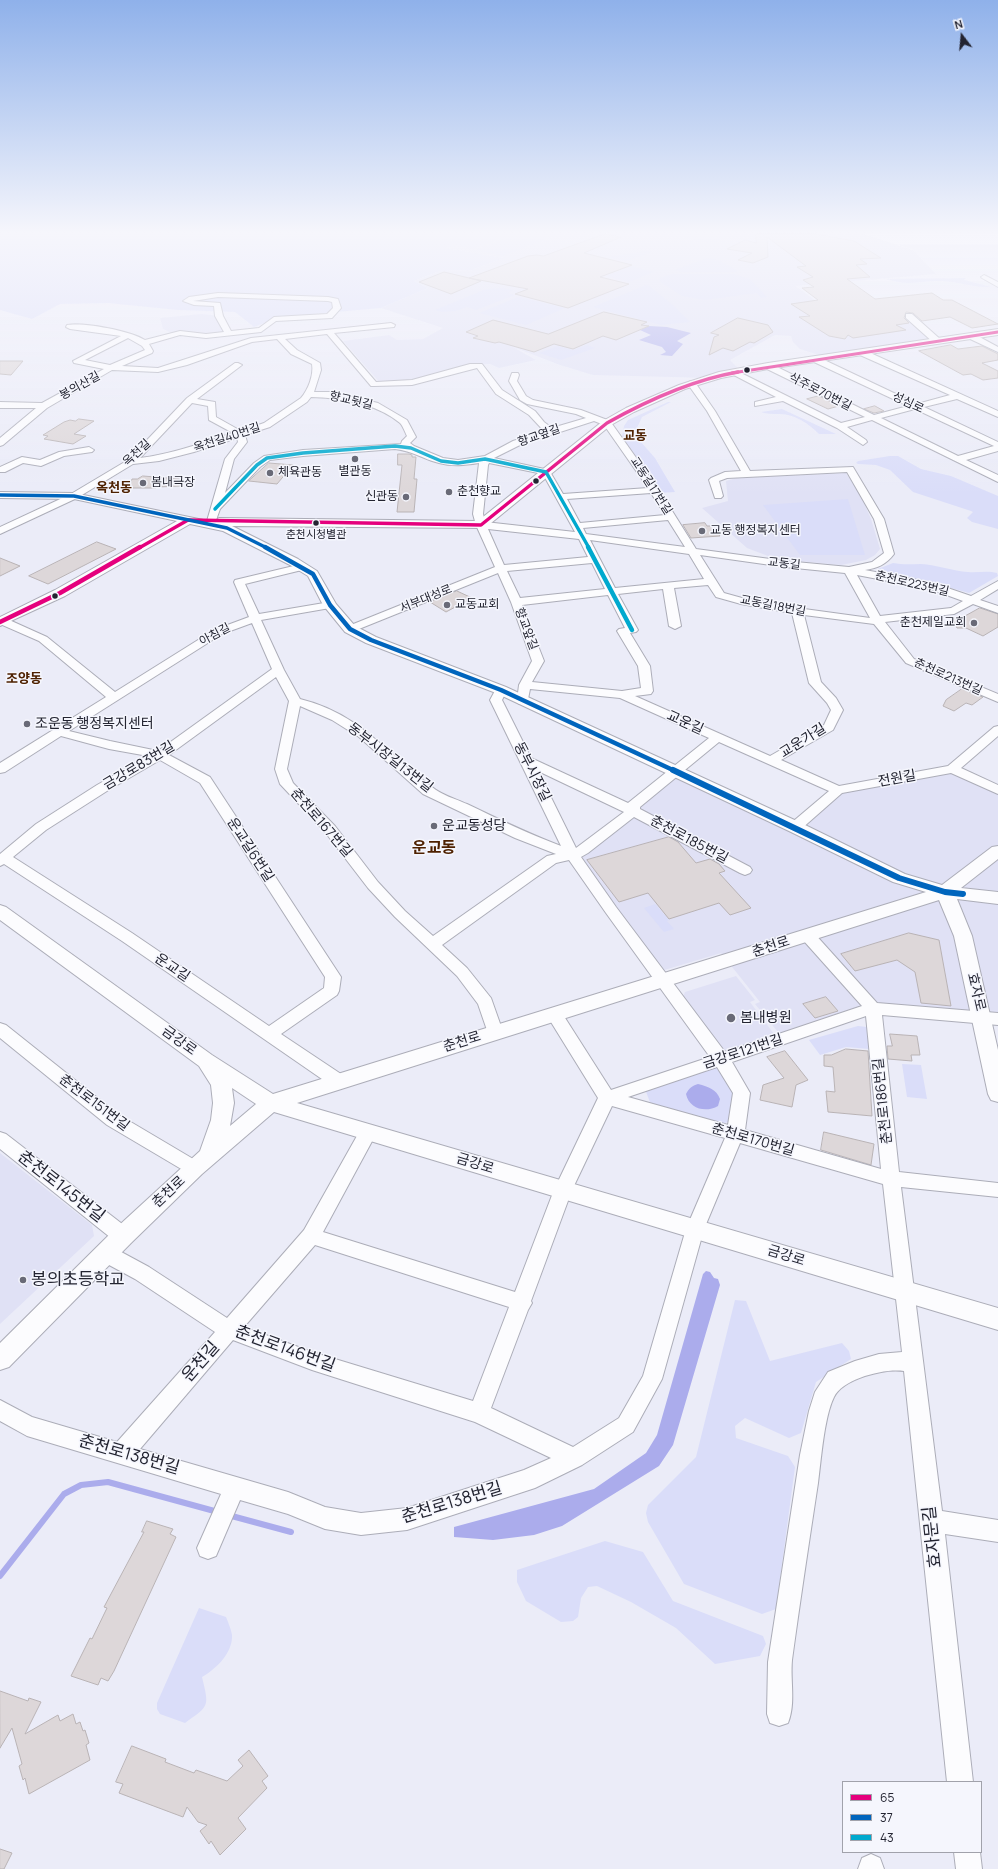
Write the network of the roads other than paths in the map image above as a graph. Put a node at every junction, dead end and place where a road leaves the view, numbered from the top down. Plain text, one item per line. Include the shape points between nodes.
1 (222, 321) edge
2 (271, 321) edge
3 (914, 321) edge
4 (390, 325) dead end
5 (70, 326) dead end
6 (329, 332) junction
7 (998, 332) edge
8 (229, 334) junction
9 (125, 336) junction
10 (971, 336) junction
11 (279, 337) junction
12 (103, 340) dead end
13 (937, 341) junction
14 (144, 343) junction
15 (998, 350) edge
16 (863, 353) junction
17 (817, 360) junction
18 (238, 365) dead end
19 (768, 366) junction
20 (111, 368) junction
21 (734, 373) junction
22 (515, 375) dead end
23 (691, 383) junction
24 (309, 394) junction
25 (957, 396) junction
26 (785, 398) junction
27 (190, 400) junction
28 (758, 404) dead end
29 (0, 405) edge
30 (44, 406) junction
31 (916, 407) junction
32 (998, 414) edge
33 (594, 418) junction
34 (873, 419) junction
35 (607, 422) junction
36 (840, 426) junction
37 (552, 432) junction
38 (240, 434) junction
39 (2, 440) edge
40 (863, 442) dead end
41 (998, 446) edge
42 (411, 448) junction
43 (89, 450) dead end
44 (485, 459) junction
45 (958, 459) junction
46 (130, 462) junction
47 (1, 470) edge
48 (546, 472) junction
49 (747, 474) junction
50 (998, 480) edge
51 (654, 490) junction
52 (0, 495) edge
53 (74, 496) junction
54 (718, 496) dead end
55 (560, 497) junction
56 (215, 509) junction
57 (671, 517) junction
58 (188, 520) junction
59 (212, 522) junction
60 (481, 525) junction
61 (0, 531) edge
62 (579, 531) junction
63 (692, 552) junction
64 (594, 560) junction
65 (302, 567) junction
66 (501, 568) junction
67 (849, 570) junction
68 (712, 581) junction
69 (998, 584) edge
70 (668, 586) junction
71 (611, 592) junction
72 (974, 600) junction
73 (516, 602) junction
74 (330, 605) junction
75 (998, 610) edge
76 (797, 611) junction
77 (255, 618) junction
78 (877, 620) junction
79 (2, 621) edge
80 (675, 626) dead end
81 (350, 629) junction
82 (278, 670) junction
83 (525, 685) junction
84 (501, 690) junction
85 (622, 695) junction
86 (114, 697) junction
87 (998, 698) edge
88 (295, 701) junction
89 (523, 701) junction
90 (998, 730) edge
91 (59, 732) junction
92 (718, 737) junction
93 (160, 755) junction
94 (525, 760) junction
95 (772, 760) junction
96 (0, 768) edge
97 (952, 769) junction
98 (676, 771) junction
99 (838, 790) junction
100 (998, 790) edge
101 (633, 811) junction
102 (795, 827) junction
103 (573, 855) junction
104 (996, 857) edge
105 (2, 860) edge
106 (744, 870) dead end
107 (946, 892) junction
108 (998, 898) edge
109 (0, 911) edge
110 (808, 936) junction
111 (433, 944) junction
112 (664, 981) junction
113 (873, 1008) junction
114 (554, 1014) junction
115 (990, 1019) edge
116 (0, 1029) edge
117 (495, 1032) junction
118 (270, 1033) junction
119 (721, 1059) junction
120 (205, 1060) junction
121 (338, 1080) junction
122 (998, 1094) edge
123 (606, 1098) junction
124 (271, 1102) junction
125 (368, 1132) junction
126 (735, 1135) junction
127 (0, 1139) edge
128 (201, 1162) junction
129 (892, 1179) junction
130 (563, 1190) junction
131 (998, 1190) edge
132 (695, 1229) junction
133 (123, 1236) junction
134 (311, 1236) junction
135 (105, 1253) junction
136 (904, 1291) junction
137 (522, 1303) junction
138 (998, 1320) edge
139 (229, 1330) junction
140 (0, 1359) edge
141 (913, 1363) junction
142 (0, 1410) edge
143 (479, 1413) junction
144 (122, 1453) junction
145 (574, 1458) junction
146 (235, 1487) junction
147 (932, 1521) junction
148 (998, 1531) edge
149 (208, 1548) dead end
150 (778, 1714) dead end
151 (960, 1781) edge
152 (967, 1853) edge
153 (969, 1869) edge

1 - 8 street
2 - 8 street via 260,330
3 - 13 street
4 - 6 street
5 - 9 street via 108,330
6 - 11 street
6 - 37 street via 374,384 414,384 479,366 499,392 532,413
7 - 10 street
8 - 14 street via 206,336 180,333
9 - 12 street
9 - 14 street
9 - 20 street via 77,361
10 - 13 street
10 - 15 street
11 - 20 street via 235,344 184,364 158,370
11 - 24 street via 294,352 316,363 317,370
13 - 16 street
14 - 20 street, 봉의산길 via 149,351
16 - 17 street
16 - 25 street
17 - 19 street
17 - 31 street, 성심로
18 - 27 street, 옥천길
19 - 21 street
19 - 34 street, 삭주로70번길
20 - 30 street, 봉의산길
21 - 23 street
21 - 26 street
22 - 33 street via 514,381 523,398 530,402
23 - 35 street
23 - 49 street
24 - 38 street, 옥천길40번길 via 267,425
24 - 42 street, 향교뒷길 via 332,395 375,405 404,422 412,437 405,443
25 - 31 street
25 - 32 street
26 - 28 street
26 - 36 street
27 - 38 street via 212,404 212,418
27 - 46 street, 옥천길
29 - 30 street, 봉의산길
30 - 39 street
31 - 34 street
31 - 41 street, 성심로
33 - 35 street
33 - 37 street, 향교옆길
34 - 36 street
34 - 45 street, 삭주로70번길
35 - 48 street
35 - 51 street, 교동길17번길
36 - 40 street
37 - 44 street, 향교옆길 via 511,446
38 - 46 street, 옥천길40번길 via 156,459
38 - 56 street via 243,442 230,459
41 - 45 street
42 - 44 street via 441,461 458,463
42 - 56 street via 395,446 322,451 268,458 257,465
43 - 47 street via 62,454 41,463 22,460
44 - 48 street
44 - 60 street, 향교앞길 via 478,514
45 - 50 street, 삭주로70번길
46 - 53 street, 옥천길
48 - 55 street
48 - 60 street
49 - 54 street, 교동길 via 725,475 714,480
49 - 67 street, 교동길 via 850,469 879,519 889,554 874,565
51 - 55 street
51 - 57 street, 교동길17번길
52 - 53 street
53 - 58 street
53 - 61 street, 옥천길
55 - 62 street
56 - 59 street
57 - 62 street
57 - 63 street, 교동길17번길
58 - 59 street
58 - 65 street via 227,528
58 - 79 street via 60,593
59 - 60 street
60 - 62 street, 교동길
60 - 66 street, 향교앞길
62 - 63 street, 교동길
62 - 64 street
63 - 67 street, 교동길
63 - 68 street, 교동길18번길
64 - 66 street
64 - 71 street
65 - 74 street via 313,574
65 - 77 street via 239,582
66 - 73 street, 향교앞길
66 - 81 street, 서부대성로
67 - 72 street, 춘천로223번길 via 933,586
67 - 78 street, 춘천로213번길
68 - 70 street, 향교앞길
68 - 76 street, 교동길18번길 via 720,594 741,601
69 - 72 street
70 - 71 street, 향교앞길
70 - 80 street
71 - 73 street, 향교앞길
71 - 85 street via 644,666 647,691
72 - 75 street, 춘천로223번길
72 - 78 street, 춘천로223번길 via 954,611
73 - 83 street, 향교앞길 via 538,661
74 - 77 street, 아침길
74 - 81 street
76 - 78 street, 교동길18번길
76 - 95 street, 교운가길 via 815,682 832,700 837,710 829,728
77 - 82 street
77 - 86 street, 아침길 via 218,632
78 - 87 street, 춘천로213번길 via 910,660
79 - 86 street via 43,639
81 - 84 street via 371,640
82 - 88 street
82 - 93 street, 금강로83번길
83 - 85 street, 교운길
83 - 89 street, 향교앞길
84 - 89 street
84 - 94 street, 동부시장길 via 496,700
85 - 92 street, 교운길
86 - 91 street, 아침길
88 - 103 street, 동부시장길13번길 via 336,717 363,734 428,791 520,835
88 - 111 street, 춘천로167번길 via 281,769 287,784 330,830 373,885
89 - 98 street
90 - 97 street, 전원길
91 - 93 street, 운교길6번길
91 - 96 street, 아침길
92 - 95 street, 교운길
92 - 98 street
93 - 105 street, 금강로83번길 via 41,827
93 - 118 street, 운교길6번길 via 205,780 333,977 331,991
94 - 101 street, 춘천로185번길
94 - 103 street, 동부시장길
95 - 99 street, 교운길
97 - 99 street, 전원길
97 - 100 street
98 - 101 street, 춘천로185번길 via 633,806
98 - 102 street
99 - 102 street
101 - 103 street
101 - 106 street, 춘천로185번길
102 - 107 street via 898,878
103 - 111 street via 552,859
103 - 112 street, 동부시장길
104 - 107 street, 춘천로
105 - 118 street, 운교길 via 127,937
107 - 108 street
107 - 110 street, 춘천로
107 - 115 street, 효자로
109 - 120 street, 금강로
110 - 112 street, 춘천로
110 - 113 street
111 - 117 street, 춘천로167번길 via 462,972 485,1002
112 - 114 street, 춘천로
112 - 119 street, 동부시장길
113 - 115 street, 금강로121번길
113 - 119 street, 금강로121번길
113 - 129 street, 춘천로186번길
114 - 117 street, 춘천로
114 - 123 street
115 - 122 street, 효자로
116 - 128 street, 춘천로151번길 via 113,1120
117 - 121 street, 춘천로
118 - 121 street, 운교길
119 - 123 street, 금강로121번길
119 - 126 street, 동부시장길 via 742,1093
120 - 124 street, 금강로
120 - 128 street via 220,1084 224,1097 221,1121
121 - 124 street, 춘천로
123 - 126 street, 춘천로170번길
123 - 130 street
124 - 125 street, 금강로
124 - 128 street, 춘천로
125 - 130 street, 금강로
125 - 134 street, 운천길
126 - 129 street, 춘천로170번길
126 - 132 street, 춘천로138번길
127 - 133 street, 춘천로145번길
128 - 133 street, 춘천로
129 - 131 street, 춘천로170번길
129 - 136 street, 춘천로186번길
130 - 132 street, 금강로
130 - 137 street
132 - 136 street, 금강로
132 - 145 street, 춘천로138번길 via 652,1379 626,1425
133 - 135 street, 춘천로
134 - 137 street
134 - 139 street, 운천길
135 - 139 street, 춘천로146번길 via 142,1273
135 - 140 street, 춘천로
136 - 138 street, 금강로
136 - 141 street, 효자문길
137 - 143 street
139 - 143 street, 춘천로146번길 via 312,1361
139 - 144 street, 운천길
141 - 147 street, 효자문길
141 - 150 street via 901,1361 855,1370 835,1379 825,1392 811,1455 780,1662
142 - 144 street, 춘천로138번길 via 27,1426
143 - 145 street, 춘천로146번길
144 - 146 street, 춘천로138번길
145 - 146 street, 춘천로138번길 via 527,1480 407,1519 360,1524 325,1518 288,1503
146 - 149 street
147 - 148 street
147 - 151 street, 효자문길
152 - 153 street

